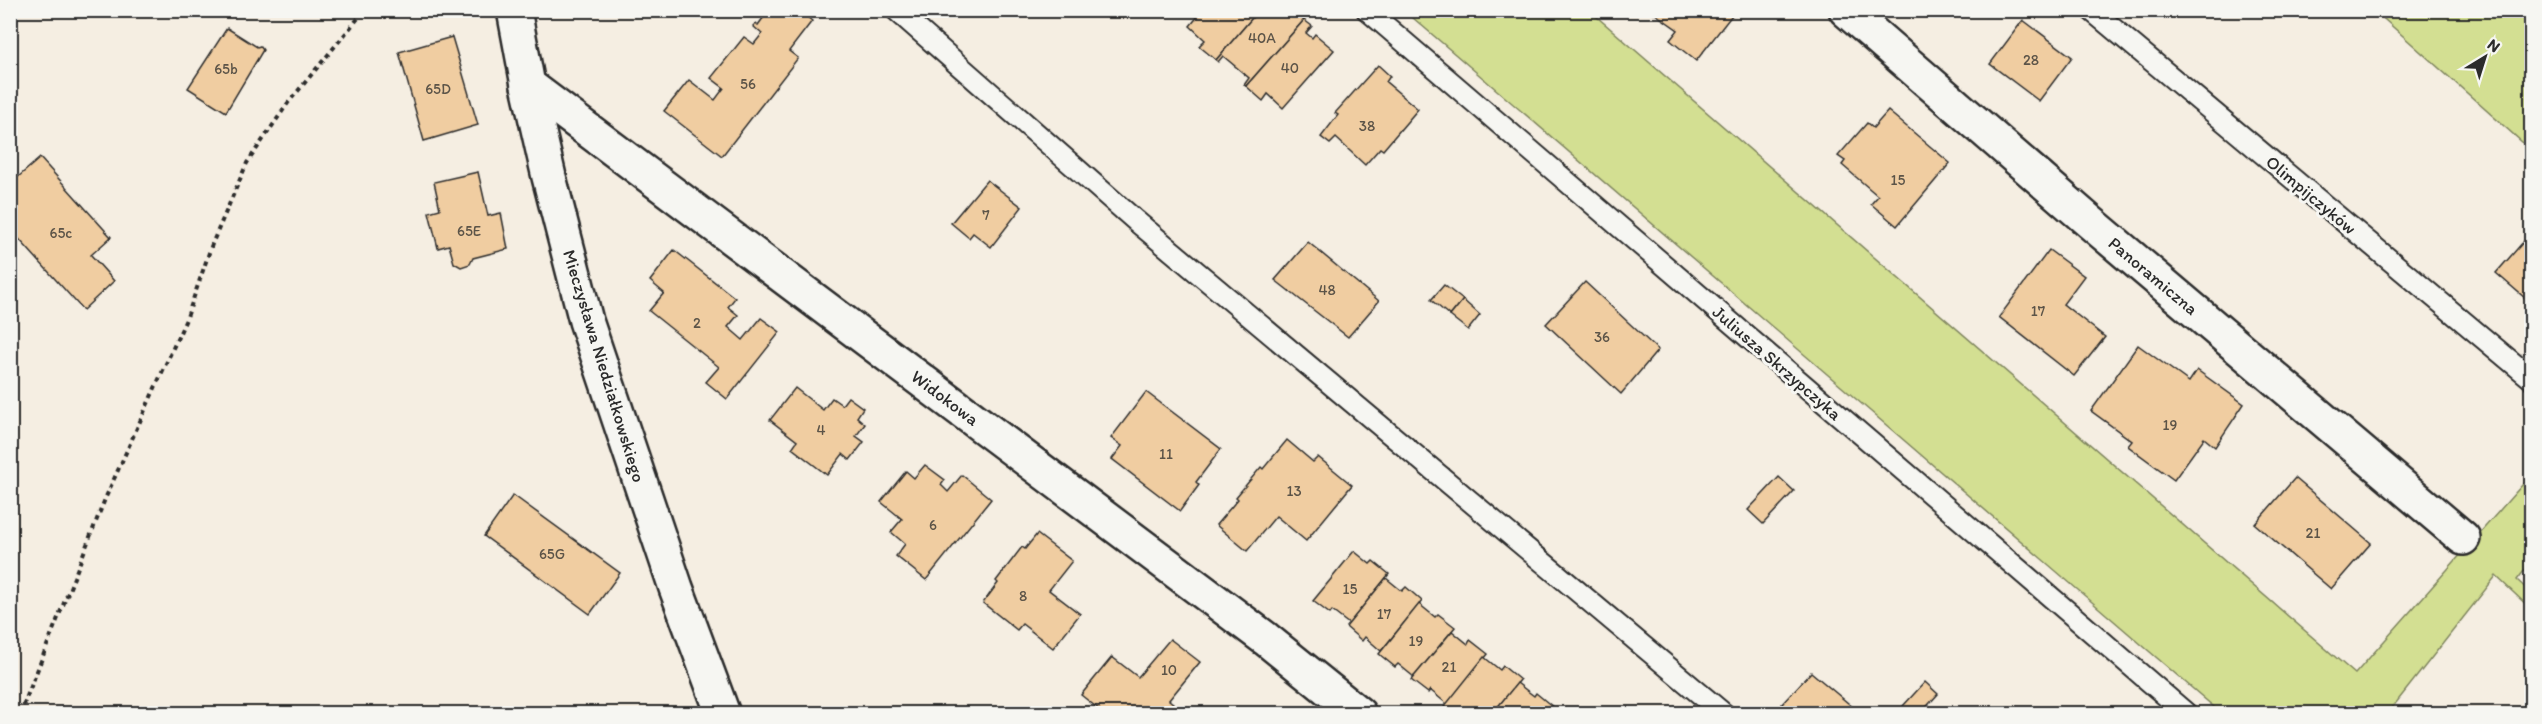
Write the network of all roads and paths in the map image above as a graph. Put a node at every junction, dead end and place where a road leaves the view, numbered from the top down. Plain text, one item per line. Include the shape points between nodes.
1 (365, 10) edge
2 (514, 10) edge
3 (896, 10) edge
4 (1367, 10) edge
5 (1846, 10) edge
6 (2091, 10) edge
7 (528, 85) junction
8 (2532, 379) edge
9 (2463, 538) dead end
10 (20, 714) edge
11 (723, 714) edge
12 (1359, 714) edge
13 (1724, 714) edge
14 (2187, 714) edge

1 - 10 path via 288,104 247,163 212,244 187,316 105,499
2 - 7 street, Mieczysława Niedziałkowskiego
3 - 13 lane via 1145,229
4 - 14 lane, Juliusza Skrzypczyka
5 - 9 street, Panoramiczna
6 - 8 lane, Olimpijczyków
7 - 11 street, Mieczysława Niedziałkowskiego via 586,321
7 - 12 street, Widokowa via 1266,639

